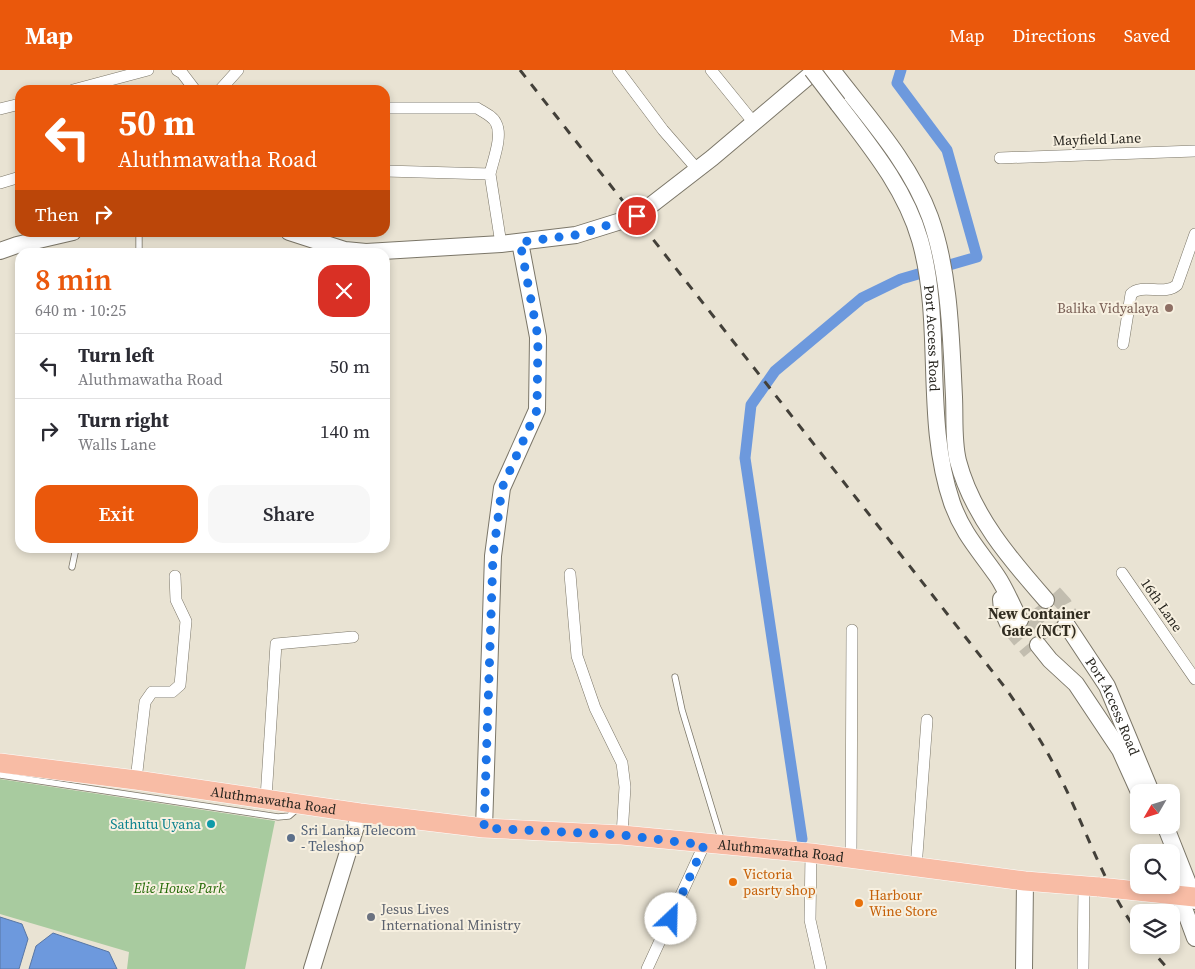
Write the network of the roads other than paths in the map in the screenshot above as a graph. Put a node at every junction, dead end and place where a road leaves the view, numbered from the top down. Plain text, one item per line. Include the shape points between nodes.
1 (148, 70) edge
2 (177, 70) edge
3 (238, 70) edge
4 (618, 70) edge
5 (711, 70) edge
6 (812, 70) edge
7 (816, 70) edge
8 (832, 70) edge
9 (91, 85) edge
10 (191, 85) edge
11 (224, 85) edge
12 (845, 100) junction
13 (15, 105) edge
14 (390, 108) edge
15 (0, 109) edge
16 (754, 123) junction
17 (1195, 151) edge
18 (1000, 158) dead end
19 (697, 169) junction
20 (390, 171) edge
21 (490, 174) junction
22 (15, 178) edge
23 (0, 183) edge
24 (1195, 234) edge
25 (51, 237) edge
26 (305, 237) edge
27 (520, 242) junction
28 (501, 244) junction
29 (339, 248) edge
30 (0, 251) edge
31 (390, 251) edge
32 (939, 308) junction
33 (1123, 344) dead end
34 (75, 553) edge
35 (72, 567) dead end
36 (1122, 573) dead end
37 (570, 574) dead end
38 (175, 576) dead end
39 (998, 577) junction
40 (1033, 610) junction
41 (852, 630) dead end
42 (353, 637) dead end
43 (675, 677) dead end
44 (1195, 679) edge
45 (927, 720) dead end
46 (0, 763) edge
47 (0, 775) edge
48 (136, 780) junction
49 (1135, 784) edge
50 (1148, 784) edge
51 (266, 798) junction
52 (301, 804) junction
53 (360, 813) junction
54 (484, 828) junction
55 (1169, 834) edge
56 (622, 835) junction
57 (704, 845) junction
58 (724, 846) junction
59 (811, 853) junction
60 (851, 858) junction
61 (916, 868) junction
62 (1025, 882) junction
63 (1092, 887) junction
64 (1179, 894) edge
65 (1195, 897) edge
66 (1195, 901) edge
67 (1195, 938) edge
68 (312, 969) edge
69 (648, 969) edge
70 (821, 969) edge
71 (1024, 969) edge
72 (1083, 969) edge

1 - 9 street
2 - 10 street
3 - 11 street
4 - 19 street
5 - 16 street
6 - 12 main road, Port Access Road, bridge
7 - 16 main road
8 - 12 main road, Port Access Road
12 - 32 main road, Port Access Road via 913,218
12 - 32 main road, Port Access Road via 892,149 918,191 930,218 937,246
13 - 15 street
14 - 21 street via 477,108 496,122 498,133
16 - 19 main road
17 - 18 street, Mayfield Lane
19 - 27 main road via 637,216 576,235
20 - 21 street
21 - 28 street
22 - 23 street
24 - 33 street via 1176,285 1168,289 1137,290 1132,294
25 - 30 main road
26 - 29 main road
27 - 28 main road
27 - 54 main road via 538,337 537,410 502,488 493,556
28 - 31 main road
32 - 39 main road, Port Access Road via 937,421 952,502 966,535
32 - 40 main road, Port Access Road via 958,460 969,492 985,523 1014,564
34 - 35 lane
36 - 44 street, 16th Lane
37 - 56 street via 577,656 595,708 622,762 625,787
38 - 48 street via 176,600 186,621 180,685 172,692 152,692 145,702
39 - 40 main road, Port Access Road
39 - 40 main road via 1002,610
41 - 60 street
42 - 51 street via 276,644
43 - 58 lane
45 - 61 street
46 - 48 main road, Aluthmawatha Road
47 - 52 lane via 278,817 289,816
48 - 51 main road, Aluthmawatha Road
49 - 50 main road, Port Access Road via 1120,750 1076,684 1052,635 1107,686
51 - 52 main road, Aluthmawatha Road
52 - 53 main road, Aluthmawatha Road
53 - 54 main road, Aluthmawatha Road
53 - 68 main road
54 - 56 main road, Aluthmawatha Road
55 - 66 main road
56 - 57 main road, Aluthmawatha Road
57 - 58 main road, Aluthmawatha Road
57 - 69 street
58 - 59 main road, Aluthmawatha Road
59 - 60 main road, Aluthmawatha Road
59 - 70 street via 810,920
60 - 61 main road, Aluthmawatha Road
61 - 62 main road, Aluthmawatha Road
62 - 63 main road, Aluthmawatha Road
62 - 71 main road
63 - 65 main road, Aluthmawatha Road, bridge
63 - 72 street
64 - 67 main road

